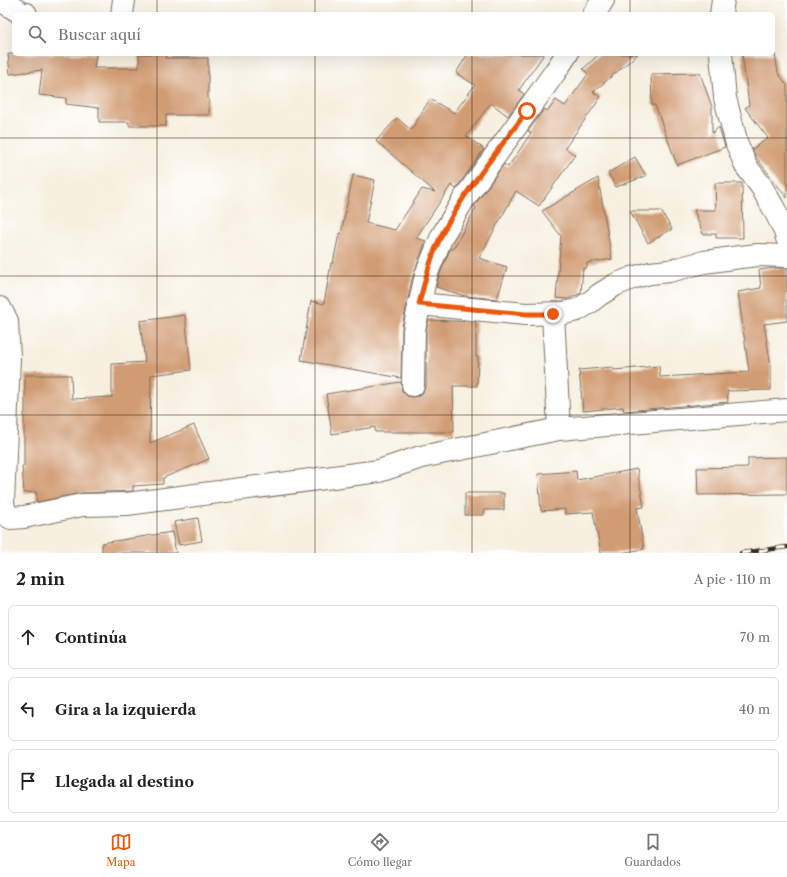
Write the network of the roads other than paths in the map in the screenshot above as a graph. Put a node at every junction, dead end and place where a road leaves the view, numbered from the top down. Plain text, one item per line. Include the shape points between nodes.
1 (124, 0) edge
2 (603, 0) edge
3 (722, 0) edge
4 (5, 2) edge
5 (21, 12) edge
6 (122, 12) edge
7 (595, 12) edge
8 (721, 12) edge
9 (565, 56) edge
10 (721, 56) edge
11 (787, 238) edge
12 (787, 256) edge
13 (419, 304) junction
14 (0, 308) edge
15 (553, 314) junction
16 (413, 385) dead end
17 (787, 410) edge
18 (559, 429) junction

1 - 6 street
2 - 7 street
3 - 8 street
4 - 5 street
9 - 13 street via 453,215 426,275
10 - 11 street via 726,98 737,144 746,166 773,207
12 - 15 street via 740,257 650,273 615,285 577,310
13 - 15 street via 526,314
13 - 16 street via 414,330
14 - 18 street via 7,321 9,358 4,502 6,515 12,518 82,506 126,504 379,471 420,457
15 - 18 street
17 - 18 street

